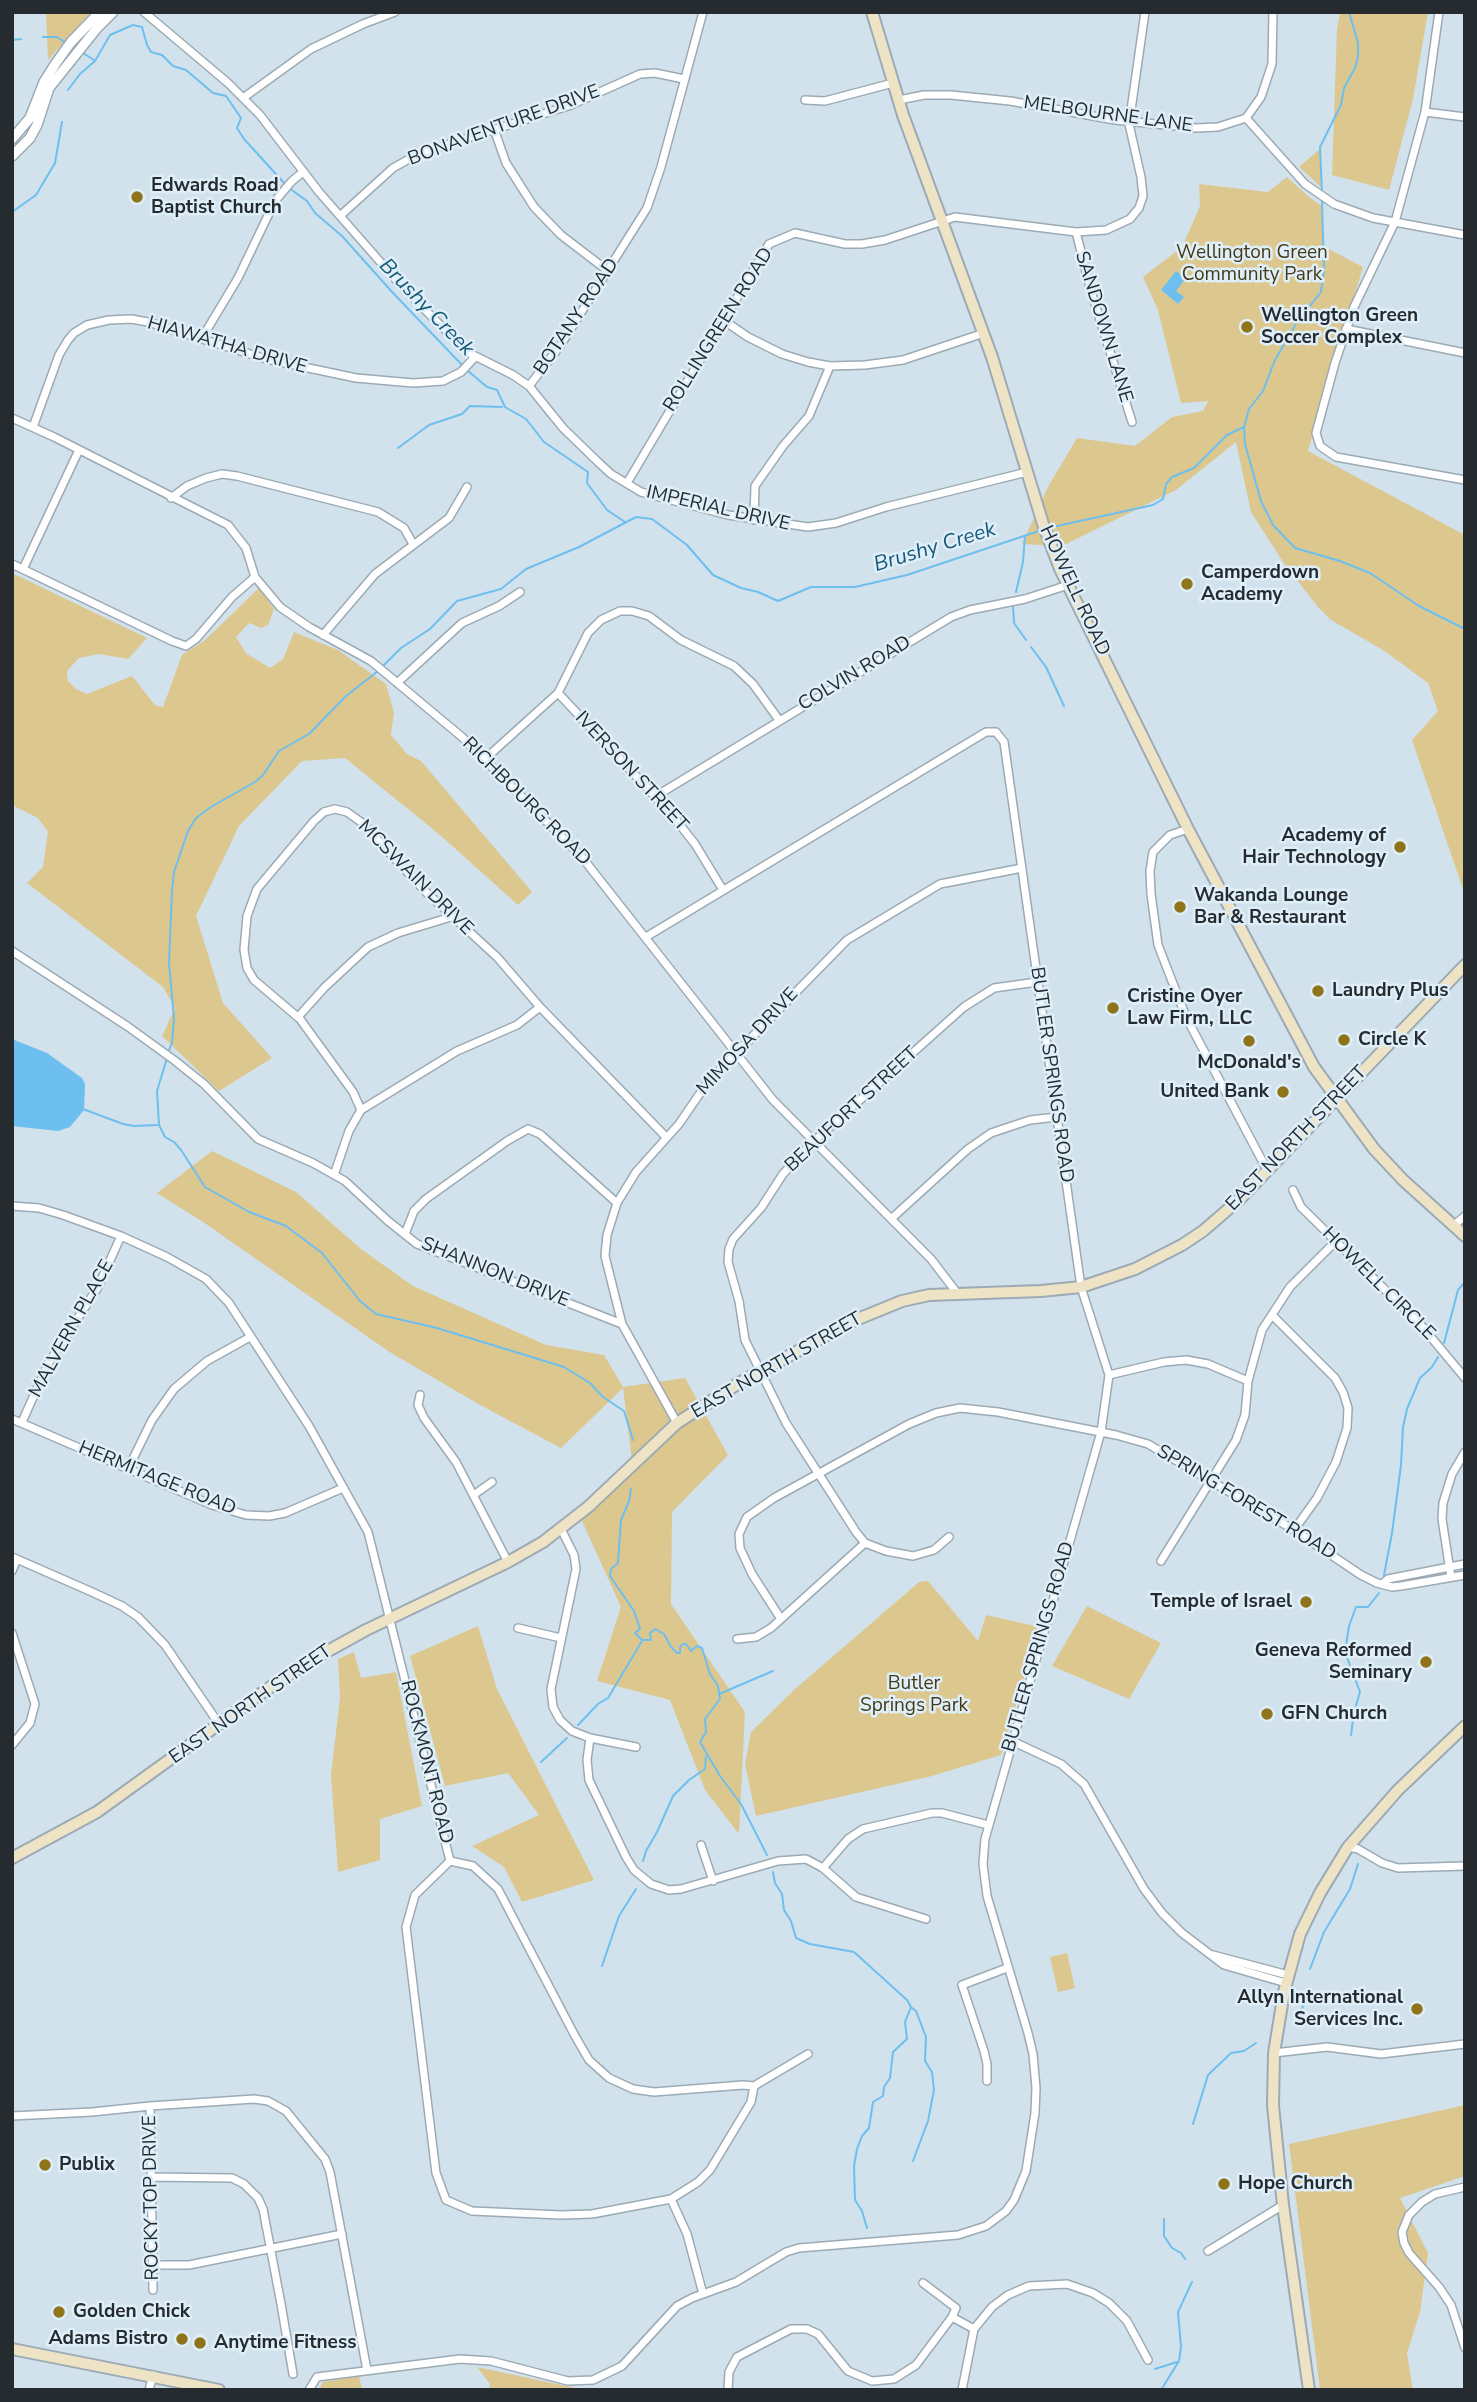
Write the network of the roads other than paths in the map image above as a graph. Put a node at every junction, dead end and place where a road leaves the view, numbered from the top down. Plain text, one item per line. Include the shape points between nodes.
1 (100, 12) edge
2 (114, 12) edge
3 (144, 12) edge
4 (395, 12) edge
5 (703, 12) edge
6 (872, 12) edge
7 (1145, 12) edge
8 (1273, 12) edge
9 (1438, 12) edge
10 (684, 79) junction
11 (893, 83) junction
12 (243, 97) junction
13 (805, 100) dead end
14 (899, 100) junction
15 (1425, 112) junction
16 (1465, 117) edge
17 (1246, 118) junction
18 (1129, 120) junction
19 (494, 129) junction
20 (12, 139) edge
21 (12, 156) edge
22 (303, 172) junction
23 (340, 216) junction
24 (943, 221) junction
25 (1395, 222) junction
26 (1076, 232) junction
27 (1465, 235) edge
28 (608, 271) junction
29 (723, 320) junction
30 (1346, 329) junction
31 (984, 333) junction
32 (202, 338) junction
33 (1465, 353) edge
34 (475, 357) junction
35 (830, 366) junction
36 (529, 386) junction
37 (12, 418) edge
38 (1132, 422) dead end
39 (33, 427) junction
40 (79, 450) junction
41 (1027, 472) junction
42 (1465, 480) edge
43 (627, 484) junction
44 (467, 487) dead end
45 (171, 498) junction
46 (754, 520) junction
47 (413, 544) junction
48 (12, 564) edge
49 (23, 569) junction
50 (255, 577) junction
51 (1068, 585) junction
52 (520, 592) dead end
53 (323, 635) junction
54 (397, 682) junction
55 (558, 693) junction
56 (779, 720) junction
57 (485, 759) junction
58 (656, 796) junction
59 (1188, 828) junction
60 (1022, 868) junction
61 (723, 890) junction
62 (452, 916) junction
63 (646, 937) junction
64 (12, 951) edge
65 (1465, 965) edge
66 (1037, 982) junction
67 (540, 1007) junction
68 (298, 1017) junction
69 (736, 1053) junction
70 (1336, 1099) junction
71 (361, 1110) junction
72 (1057, 1117) junction
73 (666, 1137) junction
74 (814, 1142) junction
75 (1267, 1170) junction
76 (334, 1175) junction
77 (1293, 1190) dead end
78 (617, 1203) junction
79 (12, 1206) edge
80 (1465, 1216) edge
81 (891, 1219) junction
82 (1453, 1226) junction
83 (405, 1234) junction
84 (121, 1236) junction
85 (1465, 1236) edge
86 (1337, 1240) junction
87 (1081, 1287) junction
88 (957, 1293) junction
89 (1272, 1315) junction
90 (621, 1324) junction
91 (250, 1337) junction
92 (760, 1371) junction
93 (1109, 1375) junction
94 (1465, 1378) edge
95 (1248, 1381) junction
96 (420, 1395) dead end
97 (12, 1419) edge
98 (22, 1422) junction
99 (677, 1423) junction
100 (1101, 1432) junction
101 (1465, 1452) edge
102 (128, 1469) junction
103 (817, 1475) junction
104 (1211, 1481) junction
105 (492, 1482) dead end
106 (343, 1488) junction
107 (475, 1494) junction
108 (562, 1529) junction
109 (1294, 1530) junction
110 (949, 1536) dead end
111 (865, 1543) junction
112 (14, 1558) edge
113 (1161, 1561) dead end
114 (508, 1562) junction
115 (1465, 1564) edge
116 (1450, 1567) junction
117 (12, 1571) edge
118 (1465, 1575) edge
119 (1451, 1577) junction
120 (1382, 1584) junction
121 (391, 1617) junction
122 (781, 1619) junction
123 (518, 1628) dead end
124 (12, 1633) edge
125 (561, 1638) junction
126 (737, 1639) dead end
127 (219, 1724) junction
128 (1465, 1726) edge
129 (590, 1738) junction
130 (1012, 1741) junction
131 (12, 1745) edge
132 (636, 1747) dead end
133 (988, 1825) junction
134 (701, 1845) dead end
135 (1349, 1847) junction
136 (12, 1858) edge
137 (450, 1861) junction
138 (1465, 1866) edge
139 (823, 1868) junction
140 (713, 1881) junction
141 (926, 1919) dead end
142 (1007, 1968) junction
143 (1287, 1979) junction
144 (1465, 2044) edge
145 (1274, 2053) junction
146 (808, 2054) dead end
147 (987, 2081) dead end
148 (754, 2086) junction
149 (150, 2106) junction
150 (12, 2116) edge
151 (151, 2177) junction
152 (1465, 2187) edge
153 (671, 2199) junction
154 (1283, 2205) junction
155 (342, 2234) junction
156 (270, 2250) junction
157 (1208, 2251) dead end
158 (153, 2265) junction
159 (923, 2283) dead end
160 (153, 2290) dead end
161 (703, 2294) junction
162 (952, 2318) junction
163 (974, 2329) junction
164 (1465, 2348) edge
165 (12, 2349) edge
166 (1148, 2360) dead end
167 (367, 2370) junction
168 (293, 2374) dead end
169 (153, 2375) junction
170 (149, 2390) edge
171 (219, 2390) edge
172 (309, 2390) edge
173 (728, 2390) edge
174 (962, 2390) edge
175 (1309, 2390) edge

1 - 20 street via 71,42 44,82 30,118
2 - 21 street via 49,88 30,138
3 - 12 street, BOTANY ROAD
4 - 12 street via 311,49
5 - 10 street, BOTANY ROAD
6 - 11 main road, HOWELL ROAD
7 - 18 street, ROLLINGREEN ROAD
8 - 17 street via 1271,70 1261,97
9 - 15 street
10 - 19 street, BONAVENTURE DRIVE via 640,74 570,105
10 - 28 street, BOTANY ROAD via 653,193
11 - 13 street via 825,101
11 - 14 main road, HOWELL ROAD
12 - 22 street, BOTANY ROAD
14 - 18 street, MELBOURNE LANE via 951,96
14 - 24 main road, HOWELL ROAD
15 - 16 street
15 - 25 street
17 - 18 street, MELBOURNE LANE via 1205,129
17 - 25 street via 1311,189 1355,213
18 - 26 street, ROLLINGREEN ROAD via 1143,186 1139,208 1117,227
19 - 23 street, BONAVENTURE DRIVE via 405,160
19 - 28 street via 506,163 534,207 561,235
22 - 23 street, BOTANY ROAD
22 - 32 street via 283,190 270,211
23 - 34 street, BOTANY ROAD via 414,299
24 - 26 street, ROLLINGREEN ROAD via 967,217
24 - 29 street, ROLLINGREEN ROAD via 862,244 795,233 769,244
24 - 31 main road, HOWELL ROAD
25 - 27 street
25 - 30 street
26 - 38 street, SANDOWN LANE
28 - 36 street, BOTANY ROAD
29 - 35 street via 782,354
29 - 43 street, ROLLINGREEN ROAD
30 - 33 street
30 - 42 street via 1316,430 1324,451 1340,458
31 - 35 street via 902,360
31 - 41 main road, HOWELL ROAD
32 - 34 street, HIAWATHA DRIVE via 291,366 356,379 443,381 461,372
32 - 39 street, HIAWATHA DRIVE via 131,319 79,329 63,348
34 - 36 street, BOTANY ROAD
35 - 46 street via 809,416 755,486
36 - 43 street, IMPERIAL DRIVE via 572,437
37 - 39 street, RICHBOURG ROAD
39 - 40 street, RICHBOURG ROAD
40 - 45 street, RICHBOURG ROAD
40 - 49 street
41 - 46 street, IMPERIAL DRIVE via 819,527
41 - 51 main road, HOWELL ROAD
43 - 46 street, IMPERIAL DRIVE via 641,492
44 - 47 street via 449,518
45 - 47 street via 206,478 237,476 387,516 404,528
45 - 50 street, RICHBOURG ROAD via 234,531 246,548
47 - 53 street via 375,574
48 - 49 street
49 - 50 street via 186,646
50 - 53 street, RICHBOURG ROAD via 280,607
51 - 56 street, COLVIN ROAD via 951,617
51 - 59 main road, HOWELL ROAD
52 - 54 street via 462,623
53 - 54 street, RICHBOURG ROAD
54 - 57 street, RICHBOURG ROAD
55 - 56 street via 592,629 608,615 632,611 649,616 681,640 741,671
55 - 57 street
55 - 58 street, IVERSON STREET
56 - 58 street, COLVIN ROAD
57 - 63 street, RICHBOURG ROAD via 581,856
58 - 61 street, IVERSON STREET via 695,844
59 - 70 main road, HOWELL ROAD via 1308,1056
59 - 75 street via 1170,835 1153,852 1151,894 1157,945 1186,1017
60 - 61 street, BUTLER SPRINGS ROAD via 1004,742 996,732 986,732
60 - 66 street, BUTLER SPRINGS ROAD
60 - 69 street, MIMOSA DRIVE via 940,884 861,931 834,952
61 - 63 street, BUTLER SPRINGS ROAD
62 - 67 street, MCSWAIN DRIVE via 497,957
62 - 68 street via 368,947
62 - 68 street, MCSWAIN DRIVE via 356,818 339,809 324,813 253,895 247,916 244,950 250,974 258,986
63 - 69 street, RICHBOURG ROAD
64 - 76 street, SHANNON DRIVE via 174,1060 258,1139
65 - 70 main road, EAST NORTH STREET
66 - 72 street, BUTLER SPRINGS ROAD
66 - 74 street, BEAUFORT STREET via 1004,985 977,997
67 - 71 street via 517,1025 457,1051
67 - 73 street, MCSWAIN DRIVE
68 - 71 street, MCSWAIN DRIVE
69 - 73 street, MIMOSA DRIVE
69 - 74 street, RICHBOURG ROAD
70 - 75 main road, EAST NORTH STREET
70 - 82 main road, HOWELL ROAD via 1374,1149
71 - 76 street
72 - 81 street via 991,1133
72 - 87 street, BUTLER SPRINGS ROAD
73 - 78 street, MIMOSA DRIVE
74 - 81 street, RICHBOURG ROAD
74 - 92 street, BEAUFORT STREET via 783,1174 729,1250 745,1340
75 - 87 main road, EAST NORTH STREET via 1224,1214 1182,1245 1136,1269
76 - 83 street, SHANNON DRIVE
77 - 86 street, HOWELL CIRCLE via 1301,1207
78 - 83 street via 540,1134 528,1129 426,1199 414,1212
78 - 90 street, MIMOSA DRIVE via 605,1256
79 - 84 street, ROCKMONT ROAD via 48,1210
80 - 82 street
81 - 88 street, RICHBOURG ROAD
82 - 85 main road, HOWELL ROAD
83 - 90 street, SHANNON DRIVE via 428,1249
84 - 91 street, ROCKMONT ROAD via 206,1279 229,1303
84 - 98 street, MALVERN PLACE via 98,1287 48,1363
86 - 89 street via 1290,1287
86 - 94 street, HOWELL CIRCLE via 1420,1324
87 - 88 main road, EAST NORTH STREET
87 - 93 street, BUTLER SPRINGS ROAD
88 - 92 main road, EAST NORTH STREET via 929,1295 879,1309
89 - 95 street via 1258,1339
89 - 109 street via 1335,1378 1348,1408 1336,1462
90 - 99 street
91 - 102 street via 207,1361 174,1389 152,1420
91 - 106 street, ROCKMONT ROAD via 309,1426
92 - 99 main road, EAST NORTH STREET
92 - 103 street, BEAUFORT STREET
93 - 95 street via 1186,1360
93 - 100 street, BUTLER SPRINGS ROAD
95 - 104 street via 1240,1431
96 - 107 street via 418,1405 424,1418
97 - 98 street, HERMITAGE ROAD
98 - 102 street, HERMITAGE ROAD
99 - 108 main road, EAST NORTH STREET
100 - 103 street, SPRING FOREST ROAD via 998,1412 952,1409 909,1424
100 - 104 street, SPRING FOREST ROAD via 1148,1444
100 - 130 street, BUTLER SPRINGS ROAD
101 - 116 street via 1451,1474 1443,1503
102 - 106 street, HERMITAGE ROAD via 212,1505 253,1516 285,1513
103 - 111 street, BEAUFORT STREET
103 - 122 street, SPRING FOREST ROAD via 750,1514 739,1534 746,1563
104 - 109 street, SPRING FOREST ROAD
104 - 113 street
105 - 107 street
106 - 121 street, ROCKMONT ROAD via 368,1532
107 - 114 street
108 - 114 main road, EAST NORTH STREET
108 - 125 street via 576,1569
109 - 120 street, SPRING FOREST ROAD
110 - 111 street via 930,1553 914,1556
111 - 122 street
112 - 117 street
112 - 127 street via 138,1617 165,1645
114 - 121 main road, EAST NORTH STREET
115 - 116 street
116 - 119 street
116 - 120 street
118 - 119 street, SPRING FOREST ROAD
119 - 120 street, SPRING FOREST ROAD via 1392,1587
121 - 127 main road, EAST NORTH STREET via 308,1662
121 - 137 street, ROCKMONT ROAD
122 - 126 street via 757,1637
123 - 125 street
124 - 131 street via 34,1704 30,1723
125 - 129 street via 551,1689 553,1707 566,1726
127 - 136 main road, EAST NORTH STREET via 97,1812
128 - 135 main road via 1398,1790
129 - 132 street
129 - 140 street via 589,1780 634,1870 651,1884 669,1890
130 - 133 street, BUTLER SPRINGS ROAD
130 - 143 street via 1061,1764 1084,1784 1152,1900 1172,1925 1209,1954
133 - 139 street via 932,1813 863,1829
133 - 142 street, BUTLER SPRINGS ROAD via 986,1896
134 - 140 street
135 - 138 street via 1398,1868
135 - 143 main road via 1300,1934
137 - 148 street via 473,1866 498,1889 589,2060 609,2078 654,2092
137 - 153 street, ROCKMONT ROAD via 415,1895 406,1927 436,2173 446,2200 472,2211 561,2215
139 - 140 street via 806,1859 788,1859
139 - 141 street via 856,1897
142 - 147 street via 962,1985 984,2051
142 - 161 street, BUTLER SPRINGS ROAD via 1028,2033 1036,2088 1026,2171 1006,2211 986,2226 958,2235 799,2248
143 - 145 main road
144 - 145 street via 1381,2054 1327,2047
145 - 154 main road via 1273,2105
146 - 148 street
148 - 153 street via 751,2102 710,2170
149 - 150 street
149 - 151 street, ROCKY TOP DRIVE
149 - 155 street via 254,2099 286,2111 324,2159
151 - 156 street via 222,2177 244,2184 263,2209
151 - 158 street, ROCKY TOP DRIVE
152 - 164 street via 1422,2202 1402,2232 1409,2253 1451,2305
153 - 161 street via 687,2234
154 - 157 street
154 - 175 main road
155 - 156 street
155 - 167 street
156 - 158 street via 189,2265
156 - 168 street
158 - 160 street, ROCKY TOP DRIVE
159 - 162 street via 956,2308
161 - 167 street, BUTLER SPRINGS ROAD via 677,2306 622,2365 593,2379 568,2381 477,2359
162 - 163 street
162 - 173 street via 916,2365 894,2379 872,2381 848,2371 818,2334 790,2329 737,2357 729,2372
163 - 166 street via 1008,2295 1029,2286 1067,2284 1109,2303 1127,2321
163 - 174 street
165 - 169 main road
167 - 172 street, BUTLER SPRINGS ROAD via 317,2377
169 - 170 street
169 - 171 main road

